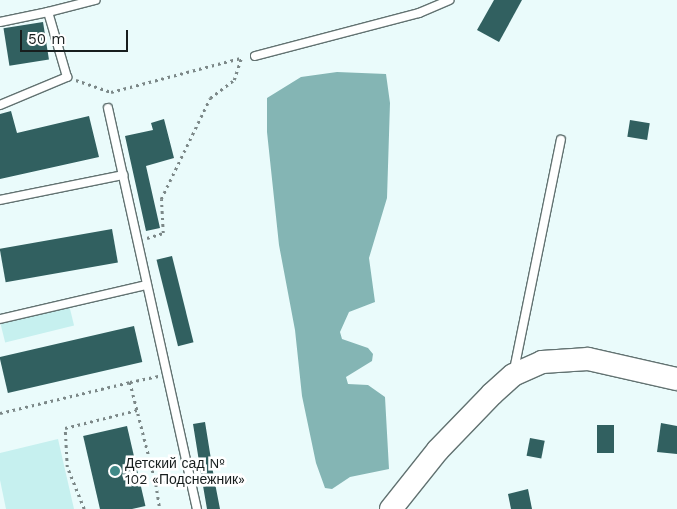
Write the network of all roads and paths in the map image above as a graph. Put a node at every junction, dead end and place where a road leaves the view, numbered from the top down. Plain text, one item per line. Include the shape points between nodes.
1 (95, 0) edge
2 (449, 0) edge
3 (48, 12) junction
4 (0, 22) edge
5 (255, 56) joint
6 (242, 58) junction
7 (68, 77) junction
8 (0, 105) edge
9 (108, 108) dead end
10 (561, 140) dead end
11 (122, 175) junction
12 (0, 200) edge
13 (137, 241) junction
14 (146, 285) junction
15 (0, 319) edge
16 (166, 374) junction
17 (513, 375) junction
18 (677, 380) edge
19 (130, 382) junction
20 (137, 410) junction
21 (0, 412) edge
22 (189, 476) junction
23 (156, 484) junction
24 (84, 509) edge
25 (160, 509) edge
26 (196, 509) edge
27 (391, 509) edge

1 - 3 lane
2 - 5 lane via 419,13
3 - 4 lane
3 - 7 lane
5 - 6 path
6 - 7 path via 111,92
6 - 13 path via 234,80 210,98 161,200 163,233
7 - 8 lane
9 - 11 lane
10 - 17 lane
11 - 12 lane
11 - 13 lane
13 - 14 lane
14 - 15 lane
14 - 16 lane
16 - 19 path
16 - 22 lane
17 - 18 street via 542,362 588,359
17 - 27 street via 438,450
19 - 20 path
19 - 21 path
20 - 23 path
20 - 24 path via 65,428 68,467
22 - 23 path
22 - 26 lane
23 - 25 path

